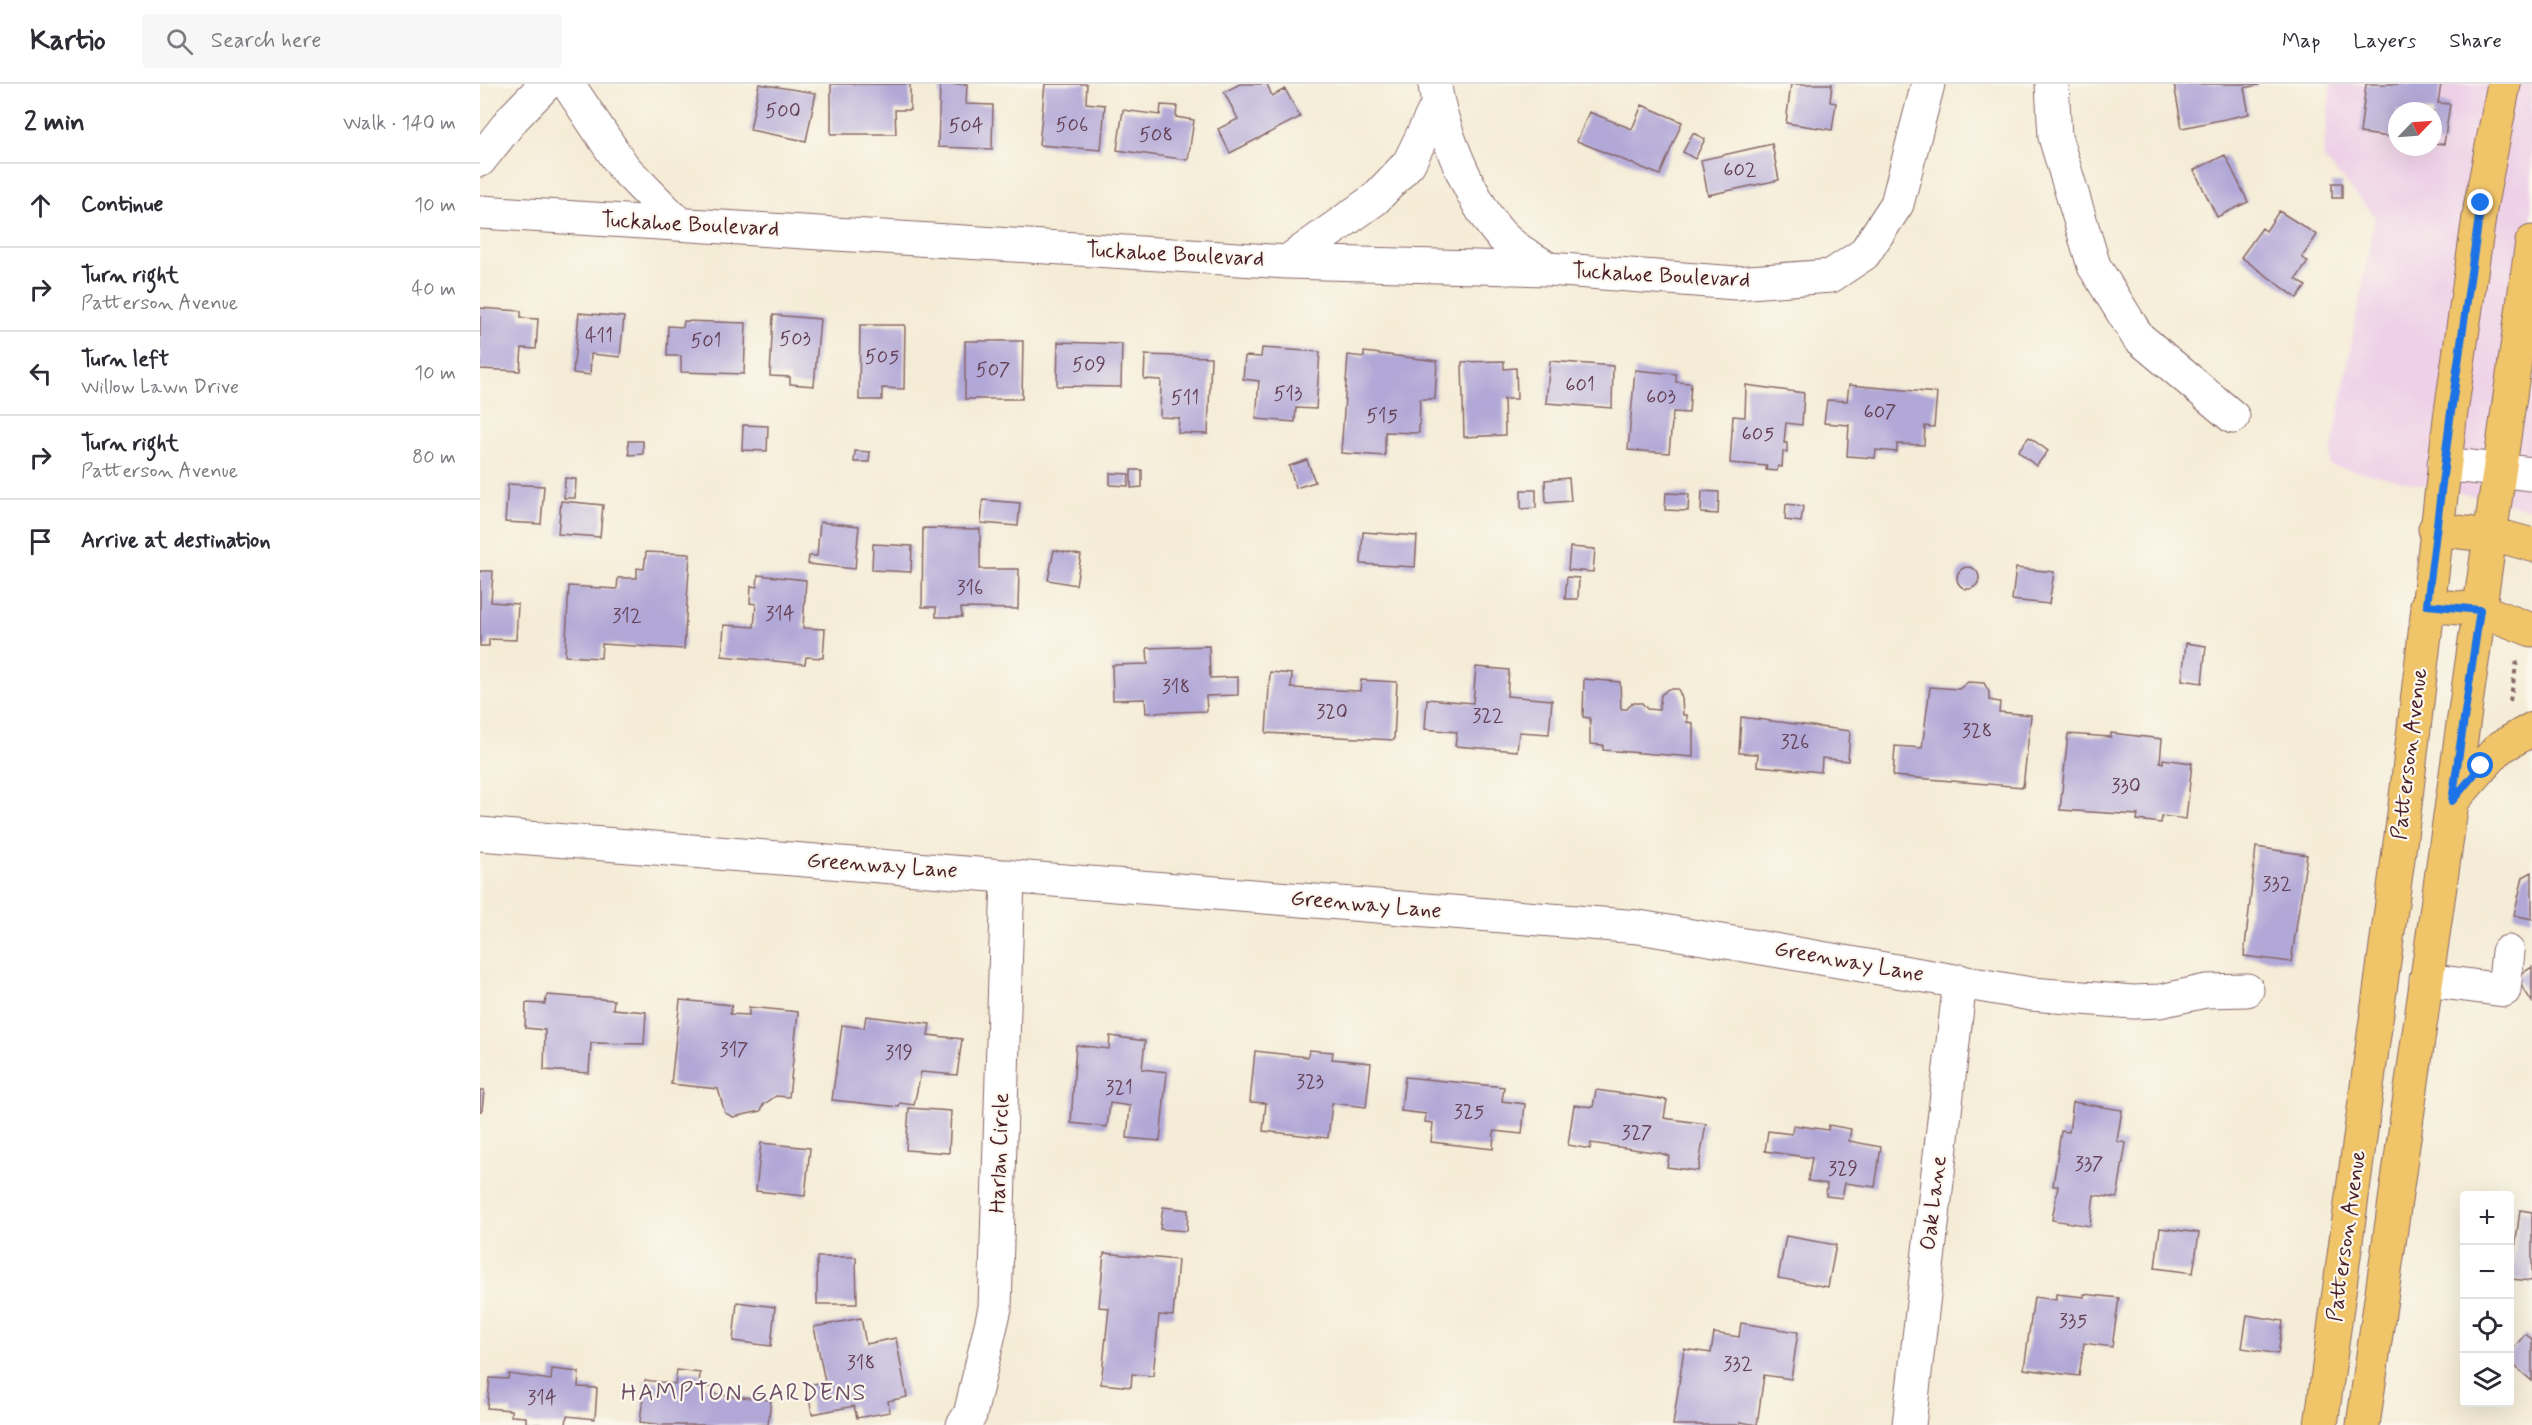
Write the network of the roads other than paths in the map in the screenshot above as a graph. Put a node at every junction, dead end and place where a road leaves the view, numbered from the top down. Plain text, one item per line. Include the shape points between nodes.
1 (546, 84) edge
2 (568, 84) edge
3 (1928, 84) edge
4 (2052, 84) edge
5 (2504, 84) edge
6 (1436, 94) edge
7 (480, 160) edge
8 (480, 212) edge
9 (678, 223) junction
10 (2532, 242) edge
11 (1287, 262) junction
12 (1549, 269) junction
13 (2233, 417) dead end
14 (2444, 464) junction
15 (2499, 470) junction
16 (2532, 474) edge
17 (2435, 529) junction
18 (2490, 536) junction
19 (2532, 545) edge
20 (2427, 605) junction
21 (2480, 610) junction
22 (2525, 644) edge
23 (2532, 729) edge
24 (2452, 801) junction
25 (480, 834) edge
26 (1008, 876) junction
27 (2508, 952) dead end
28 (2426, 980) junction
29 (1960, 981) junction
30 (2247, 990) dead end
31 (963, 1425) edge
32 (1909, 1425) edge
33 (2321, 1425) edge
34 (2363, 1425) edge

1 - 7 street
2 - 9 street via 624,168
3 - 12 street, Tuckahoe Boulevard via 1897,204 1864,254 1831,276 1736,283
4 - 13 street via 2055,137 2094,266 2138,337
5 - 14 main road, Patterson Avenue via 2481,203
6 - 11 street via 1409,163 1375,199
6 - 12 street via 1476,201 1505,240
8 - 9 street, Tuckahoe Boulevard
9 - 11 street, Tuckahoe Boulevard
10 - 15 main road, Patterson Avenue
11 - 12 street, Tuckahoe Boulevard
14 - 15 street
14 - 17 main road, Patterson Avenue
15 - 16 street
15 - 18 main road, Patterson Avenue
17 - 18 main road
17 - 20 main road, Patterson Avenue
18 - 19 main road
18 - 21 main road, Patterson Avenue
20 - 21 main road
20 - 33 main road, Patterson Avenue via 2404,814
21 - 22 main road
21 - 24 main road, Patterson Avenue
23 - 24 main road via 2499,748
24 - 28 main road, Patterson Avenue
25 - 26 street, Greenway Lane
26 - 29 street, Greenway Lane via 1639,927
26 - 31 street, Harlan Circle via 996,1308 970,1414
27 - 28 street via 2504,990
28 - 34 main road, Patterson Avenue
29 - 30 street, Greenway Lane via 2031,994 2133,1002 2160,1001 2206,991
29 - 32 street, Oak Lane

